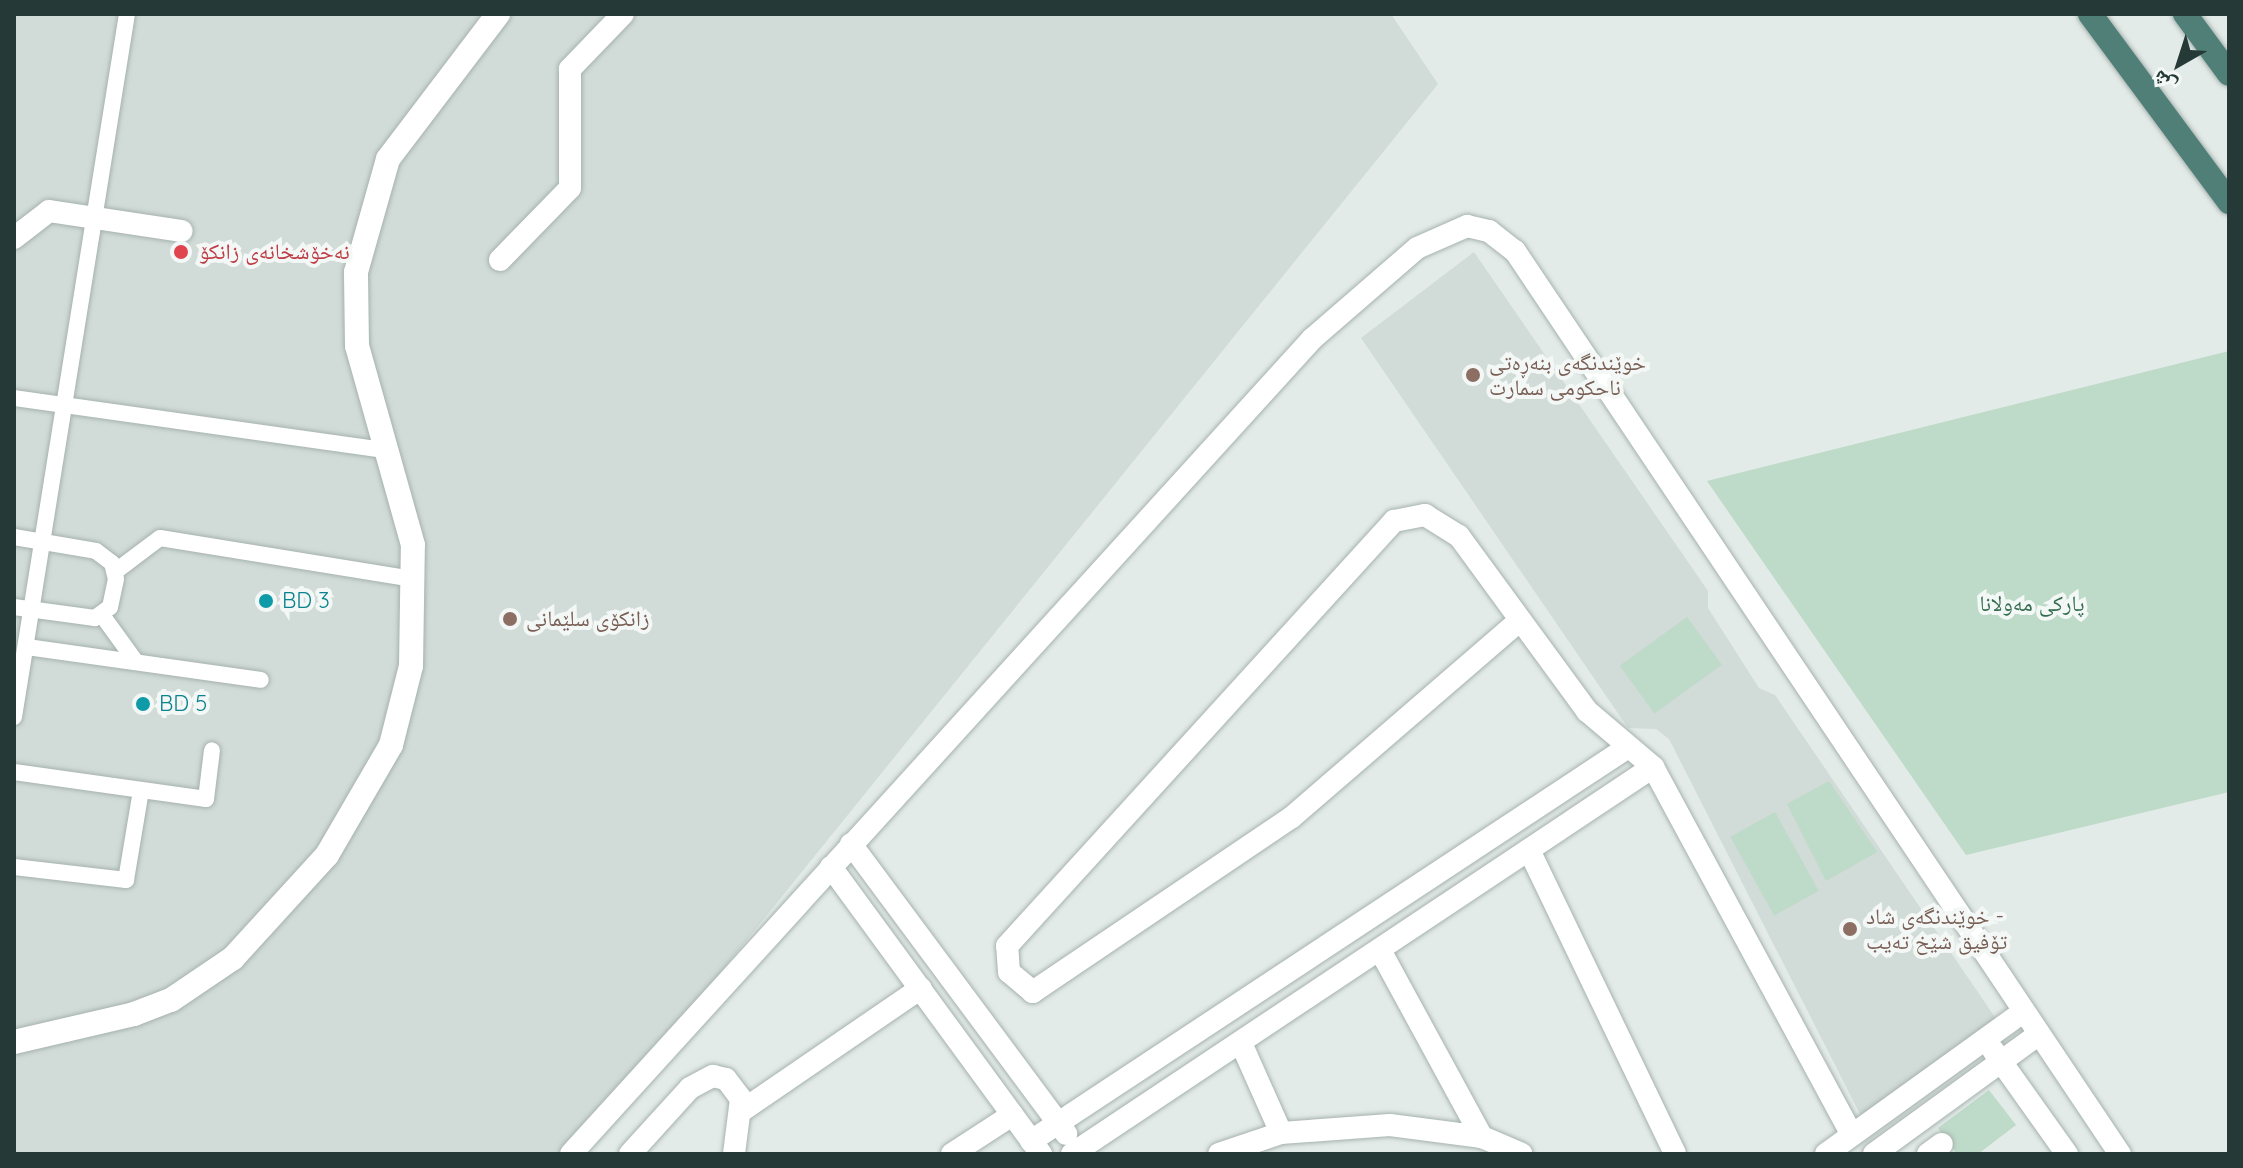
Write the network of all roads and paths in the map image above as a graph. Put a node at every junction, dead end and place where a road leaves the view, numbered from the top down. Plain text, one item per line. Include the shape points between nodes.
1 (127, 14) edge
2 (498, 14) edge
3 (623, 14) edge
4 (2090, 14) edge
5 (2185, 14) edge
6 (2229, 74) edge
7 (2229, 202) edge
8 (93, 217) junction
9 (181, 231) dead end
10 (14, 238) edge
11 (500, 260) dead end
12 (14, 398) edge
13 (62, 405) junction
14 (389, 451) junction
15 (14, 537) edge
16 (46, 541) junction
17 (116, 571) junction
18 (414, 579) junction
19 (14, 607) edge
20 (32, 611) junction
21 (102, 615) junction
22 (1519, 621) junction
23 (27, 647) junction
24 (136, 662) junction
25 (261, 680) dead end
26 (14, 717) edge
27 (1628, 747) junction
28 (212, 750) dead end
29 (1653, 767) junction
30 (14, 772) edge
31 (141, 790) junction
32 (851, 844) junction
33 (1469, 847) junction
34 (1529, 850) junction
35 (14, 867) edge
36 (831, 867) junction
37 (1488, 879) junction
38 (900, 910) junction
39 (877, 929) junction
40 (1381, 952) junction
41 (921, 988) junction
42 (2023, 1012) junction
43 (2038, 1035) junction
44 (1985, 1039) junction
45 (14, 1042) edge
46 (1241, 1043) junction
47 (2001, 1061) junction
48 (740, 1112) junction
49 (1012, 1115) junction
50 (1058, 1123) junction
51 (1281, 1133) junction
52 (1852, 1135) junction
53 (1482, 1137) junction
54 (1036, 1147) edge
55 (1077, 1153) edge
56 (571, 1154) edge
57 (630, 1154) edge
58 (734, 1154) edge
59 (952, 1154) edge
60 (1219, 1154) edge
61 (1522, 1154) edge
62 (1675, 1154) edge
63 (1826, 1154) edge
64 (1874, 1154) edge
65 (2067, 1154) edge
66 (2120, 1154) edge

1 - 8 street
2 - 14 street via 388,159 369,215 354,322
3 - 11 street via 570,69 570,188
4 - 7 highway
5 - 6 highway
8 - 9 street
8 - 10 street via 49,211
8 - 13 street
12 - 13 street
13 - 14 street
13 - 16 street
14 - 18 street
15 - 16 street
16 - 17 street via 96,551
16 - 20 street
17 - 18 street via 160,538
17 - 21 street
18 - 45 street via 411,666 391,745 298,892 233,958 171,1000 98,1027
19 - 20 street
20 - 21 street
20 - 23 street
21 - 24 street
22 - 22 street via 1459,536 1425,515 1394,521 1007,946 1009,972 1033,992 1292,817
22 - 27 street via 1587,711
23 - 24 street
23 - 26 street
24 - 25 street
27 - 29 street
27 - 33 street
28 - 31 street via 206,799
29 - 34 street
29 - 52 street
30 - 31 street
31 - 35 street via 126,880
32 - 36 street
32 - 38 street
32 - 42 street via 1312,339 1426,242 1457,227 1478,227 1515,251
33 - 37 street
33 - 50 street
34 - 37 street
34 - 62 street
36 - 39 street
36 - 56 street
37 - 40 street
38 - 39 street
38 - 50 street
39 - 41 street
40 - 46 street
40 - 53 street
41 - 48 street
41 - 49 street
42 - 43 street
42 - 44 street
43 - 47 street
43 - 66 street
44 - 47 street
44 - 52 street
46 - 51 street
46 - 55 street
47 - 64 street
47 - 65 street
48 - 57 street via 741,1099 726,1079 700,1079
48 - 58 street
49 - 54 street
49 - 59 street
50 - 54 street
50 - 55 street
51 - 53 street via 1390,1125
51 - 60 street
52 - 63 street
53 - 61 street

